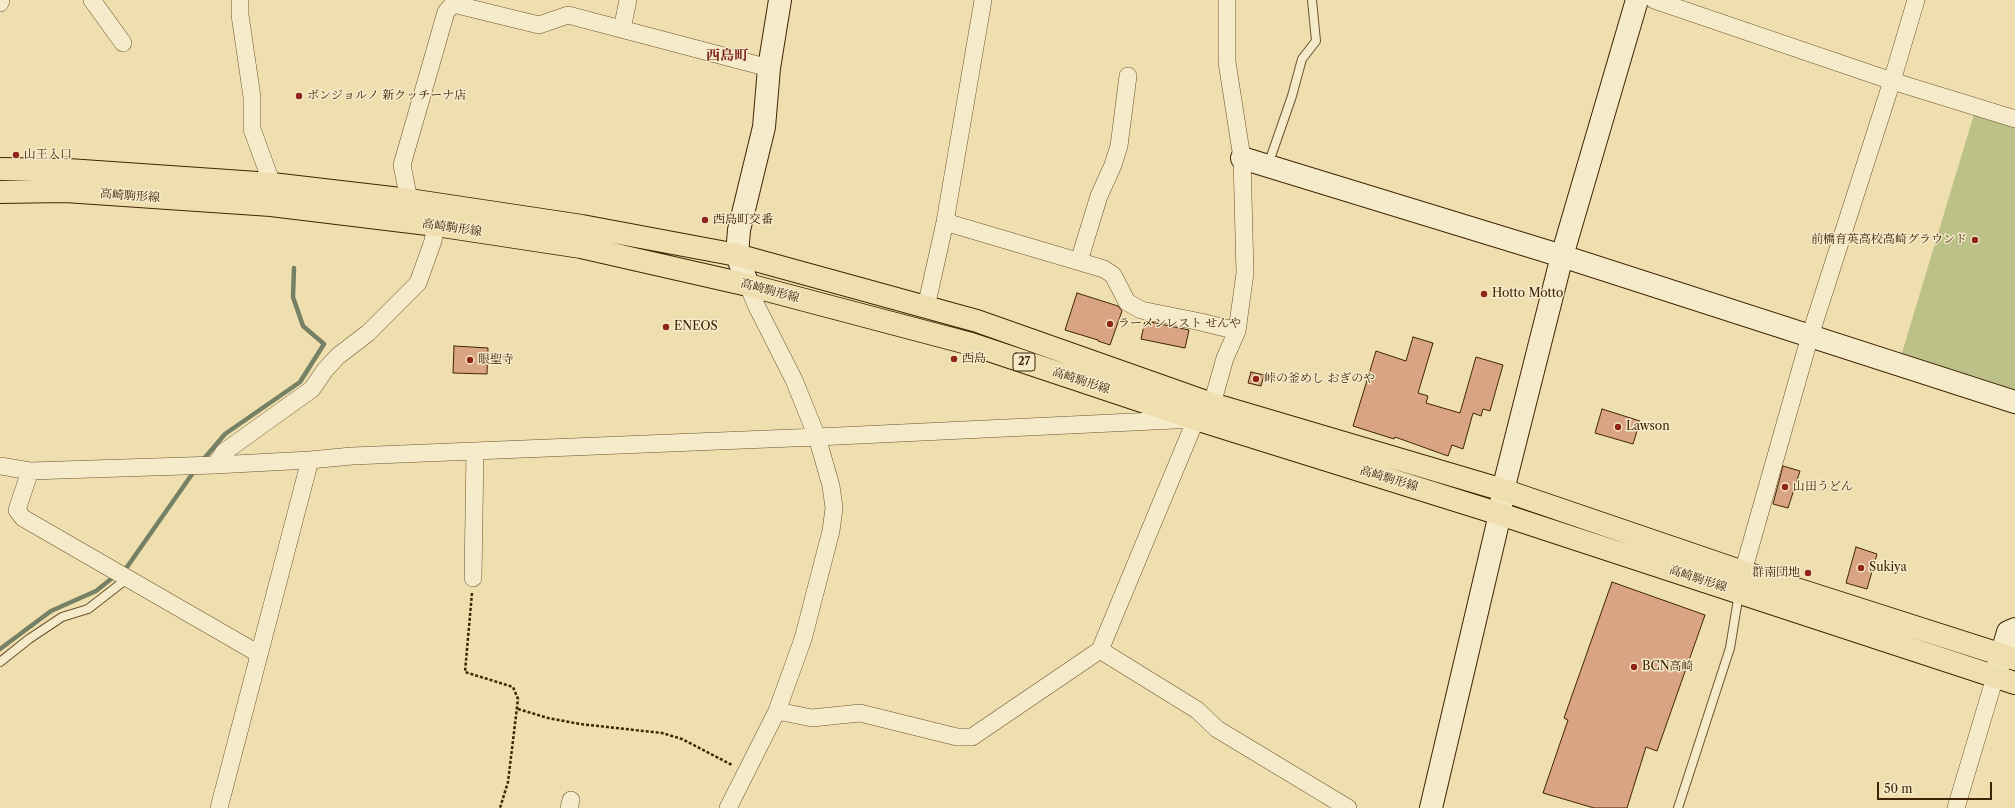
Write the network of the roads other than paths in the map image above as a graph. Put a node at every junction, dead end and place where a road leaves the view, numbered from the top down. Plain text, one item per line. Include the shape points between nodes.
1 (240, 0) edge
2 (628, 0) edge
3 (780, 0) edge
4 (984, 0) edge
5 (1227, 0) edge
6 (1312, 0) edge
7 (1637, 0) edge
8 (1654, 0) edge
9 (1916, 0) edge
10 (101, 3) edge
11 (622, 29) junction
12 (123, 43) dead end
13 (769, 68) junction
14 (1128, 76) dead end
15 (1892, 81) junction
16 (2015, 119) edge
17 (1242, 158) junction
18 (1268, 164) junction
19 (0, 169) edge
20 (272, 184) junction
21 (0, 192) edge
22 (409, 200) junction
23 (945, 222) junction
24 (436, 225) junction
25 (737, 255) junction
26 (1562, 256) junction
27 (1079, 261) junction
28 (748, 285) junction
29 (926, 307) junction
30 (1237, 331) junction
31 (1810, 336) junction
32 (2015, 402) edge
33 (1212, 404) junction
34 (1196, 419) junction
35 (817, 437) junction
36 (475, 451) junction
37 (310, 460) junction
38 (216, 465) junction
39 (0, 466) edge
40 (30, 472) junction
41 (1503, 490) junction
42 (1500, 514) junction
43 (128, 578) junction
44 (473, 578) road end
45 (1741, 582) junction
46 (2015, 629) edge
47 (1100, 650) junction
48 (259, 654) junction
49 (2008, 657) edge
50 (0, 662) edge
51 (1995, 677) junction
52 (2015, 684) edge
53 (777, 712) junction
54 (1328, 803) edge
55 (219, 808) edge
56 (728, 808) edge
57 (1348, 808) edge
58 (1431, 808) edge
59 (1678, 808) edge
60 (1956, 808) edge

1 - 20 street via 252,97 252,129
2 - 11 street
3 - 13 street
4 - 23 street
5 - 17 street via 1227,62
6 - 18 lane via 1316,41 1302,59
7 - 26 street
8 - 15 street
9 - 15 street
10 - 12 street
11 - 13 street
11 - 22 street via 568,15 539,25 453,4 446,12 402,165
13 - 25 street via 764,127 739,230
14 - 27 street via 1119,146 1097,201
15 - 16 street
15 - 31 street
17 - 18 street
17 - 30 street via 1245,273
18 - 26 street
19 - 20 main road, 高崎駒形線 / 27 via 68,170
20 - 22 main road, 高崎駒形線 / 27
21 - 24 main road, 高崎駒形線 / 27 via 65,191 271,205
22 - 25 main road, 高崎駒形線 / 27 via 582,226
23 - 27 street
23 - 29 street
24 - 28 main road, 高崎駒形線 / 27 via 581,247
24 - 38 street via 418,283 368,333 338,356 312,389 224,452
25 - 28 street
25 - 29 main road, 高崎駒形線 / 27
26 - 31 street
26 - 41 street
27 - 30 street via 1104,269 1113,276 1127,302 1141,310
28 - 34 main road, 高崎駒形線 / 27 via 971,344
28 - 35 street via 794,380
29 - 33 main road, 高崎駒形線 / 27 via 977,321
30 - 33 street via 1225,358
31 - 32 street
31 - 45 street
33 - 34 street
33 - 41 main road, 高崎駒形線 / 27
34 - 35 street
34 - 42 main road, 高崎駒形線 / 27
34 - 47 street
35 - 36 street
35 - 53 street via 831,486 834,508 831,531 803,639
36 - 37 street
36 - 44 street
37 - 38 street
37 - 48 street
38 - 40 street
39 - 40 street
40 - 43 street via 17,510 23,518
41 - 42 street
41 - 45 main road, 高崎駒形線 / 27
42 - 45 main road, 高崎駒形線 / 27
42 - 58 street
43 - 48 street
43 - 50 lane via 88,609 62,617 29,638
45 - 49 main road, 高崎駒形線 / 27
45 - 51 main road, 高崎駒形線 / 27
45 - 59 lane via 1730,648
46 - 49 street via 2008,632
47 - 53 street via 972,737 956,737 860,713 812,718
47 - 54 street via 1197,710 1217,730
48 - 55 street
49 - 51 street
51 - 52 main road, 高崎駒形線 / 27
51 - 60 street
53 - 56 street
54 - 57 street

